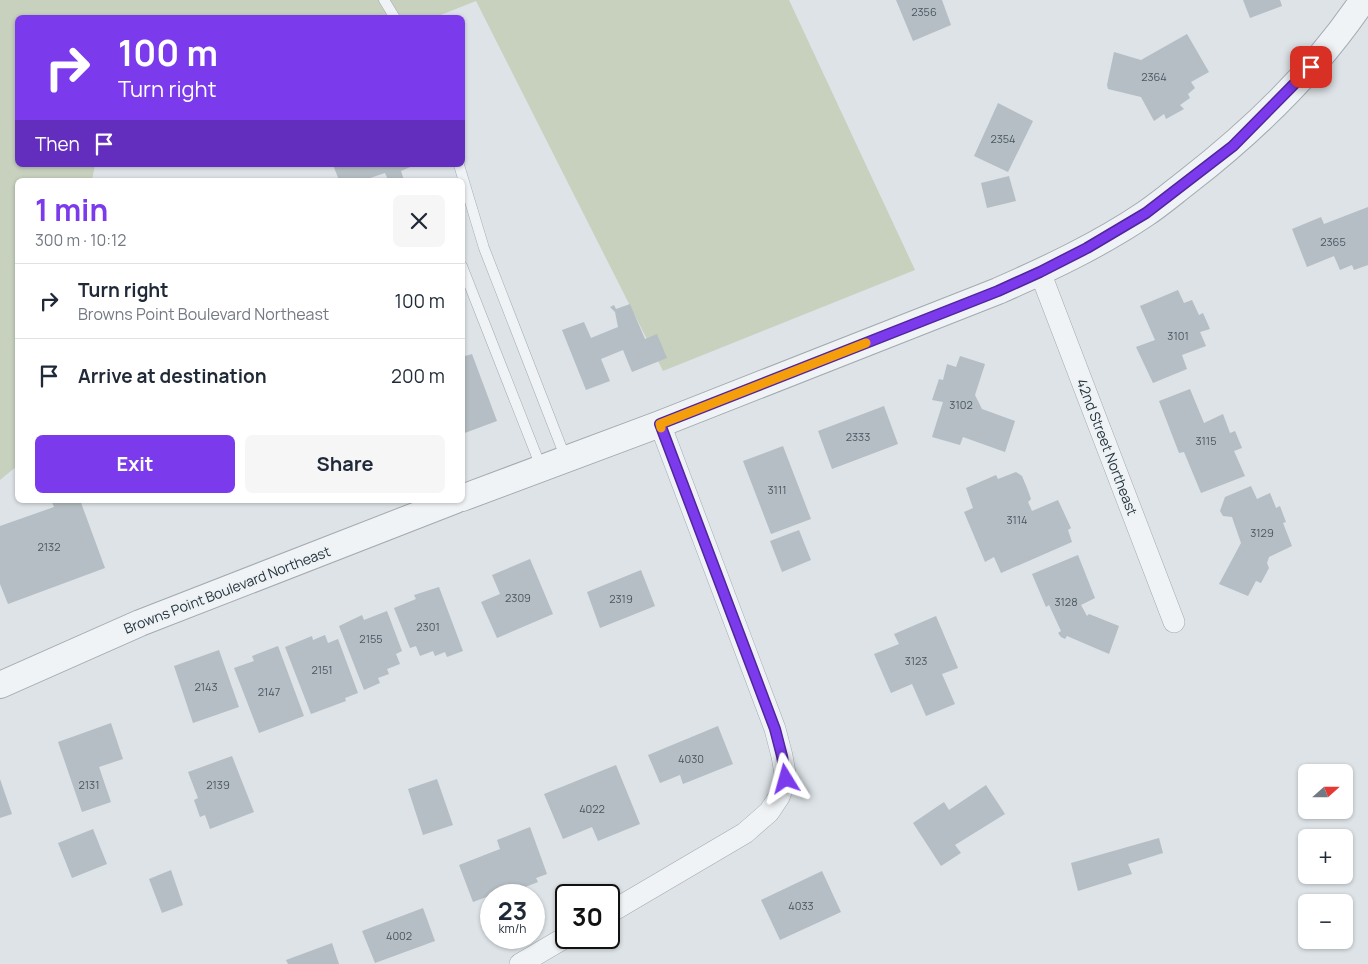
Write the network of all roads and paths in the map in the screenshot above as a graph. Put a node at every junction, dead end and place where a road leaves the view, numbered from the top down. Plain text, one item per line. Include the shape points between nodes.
1 (384, 0) edge
2 (1364, 8) edge
3 (393, 15) edge
4 (465, 185) edge
5 (1040, 272) junction
6 (465, 274) edge
7 (660, 424) junction
8 (566, 459) junction
9 (542, 468) junction
10 (465, 497) edge
11 (448, 503) edge
12 (1174, 622) dead end
13 (0, 685) edge
14 (620, 907) edge
15 (555, 943) edge
16 (520, 964) edge

1 - 3 lane
2 - 5 street via 1233,146 1146,213
4 - 8 lane via 484,248
5 - 7 street
5 - 12 street, 42nd Street Northeast
6 - 9 lane
7 - 8 street
7 - 14 street via 775,729 786,779 769,812 745,833
8 - 9 street
9 - 10 street
11 - 13 street, Browns Point Boulevard Northeast via 140,623
15 - 16 street

